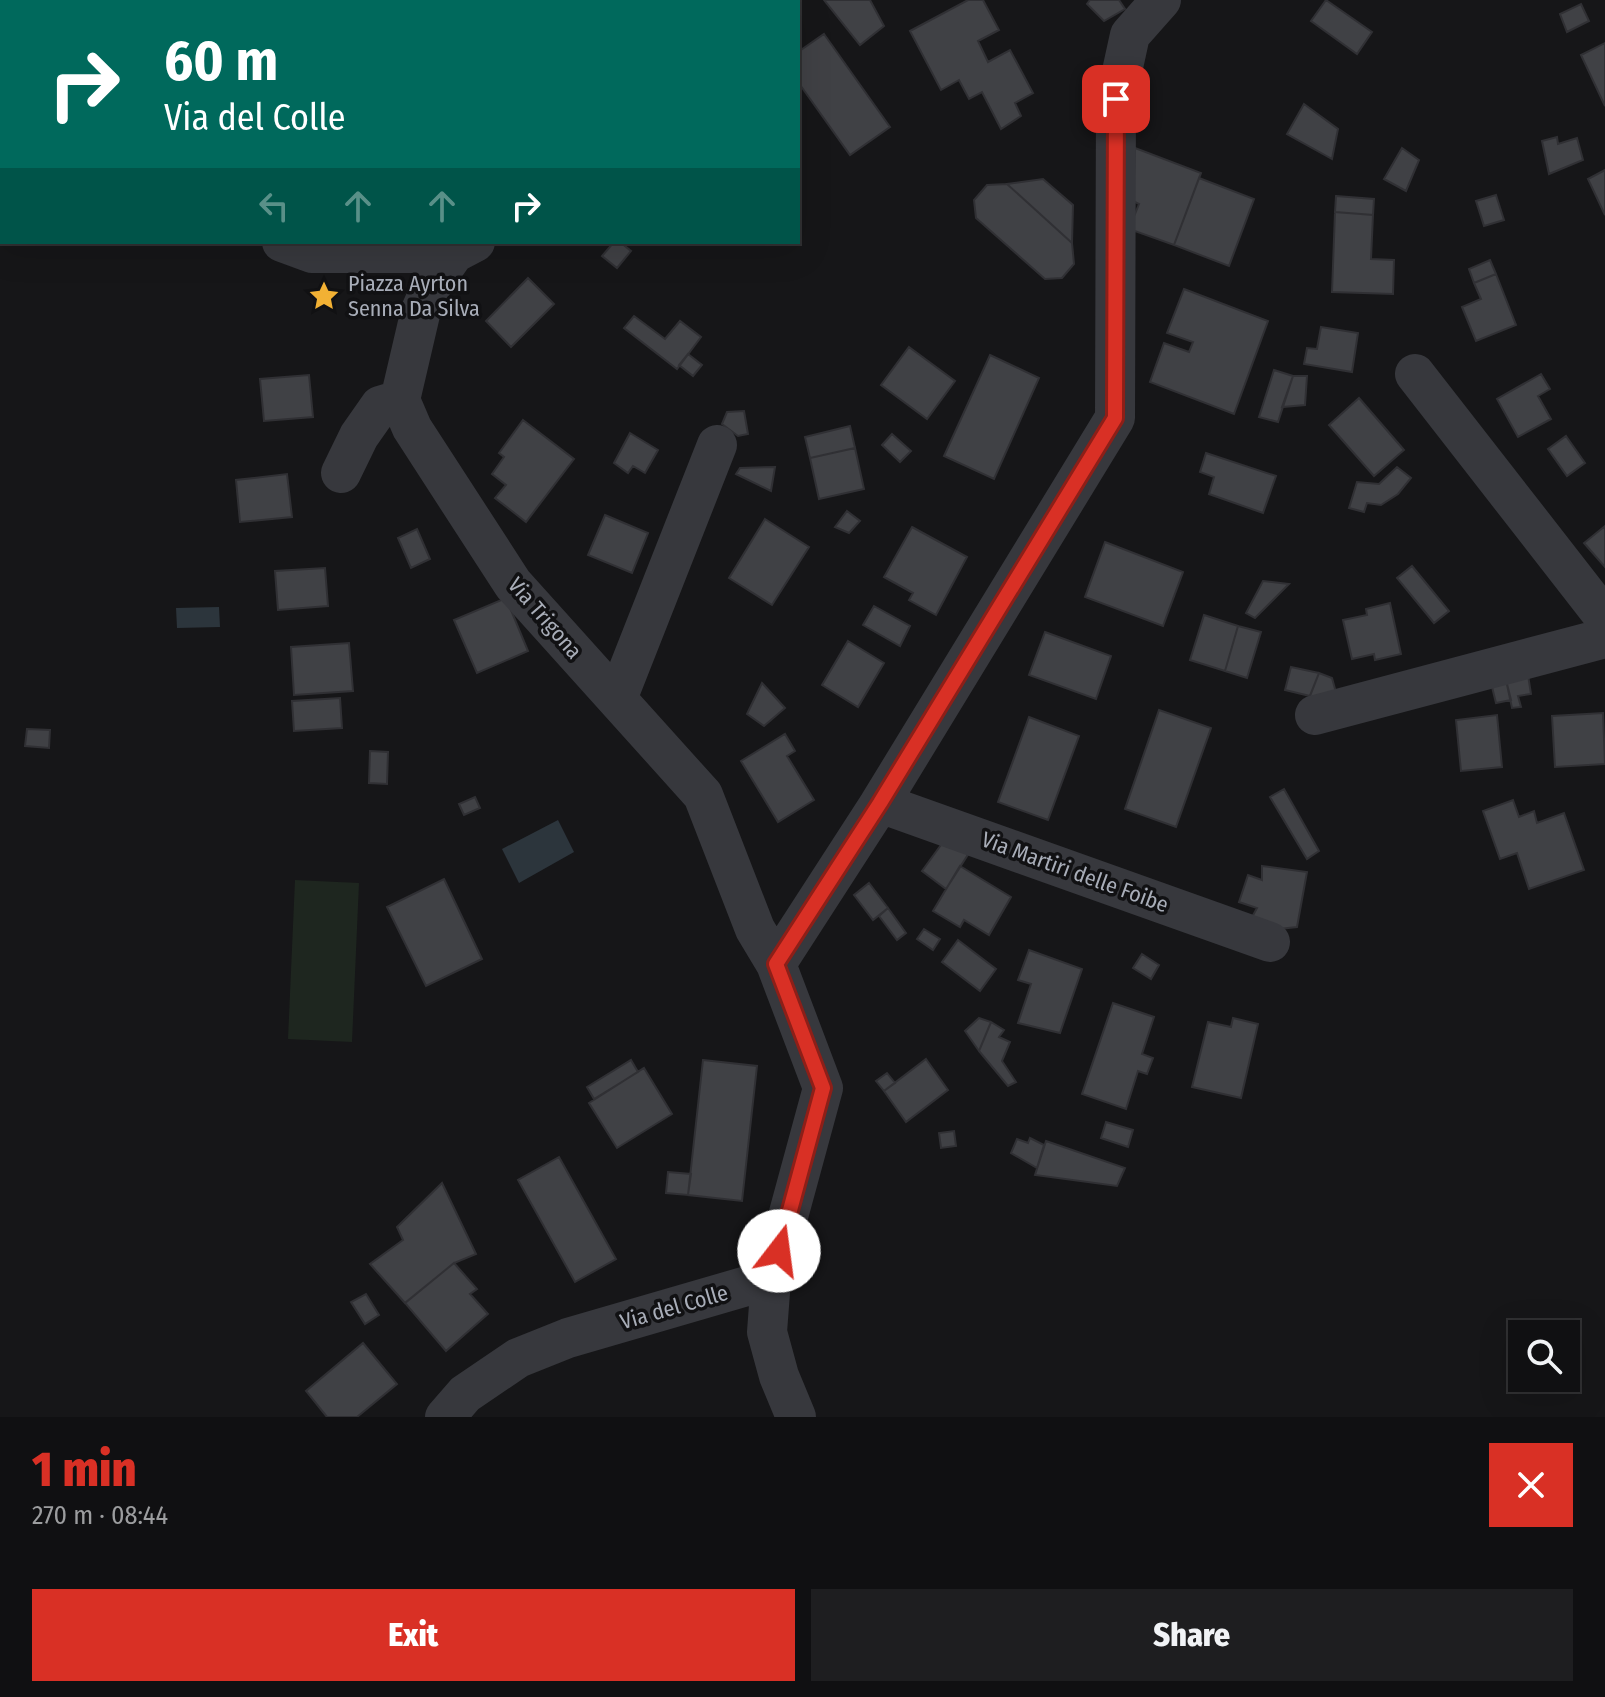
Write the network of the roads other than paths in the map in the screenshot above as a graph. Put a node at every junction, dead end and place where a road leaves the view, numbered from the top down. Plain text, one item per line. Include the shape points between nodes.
1 (1161, 0) edge
2 (287, 244) edge
3 (464, 248) edge
4 (1415, 374) dead end
5 (400, 400) junction
6 (717, 445) dead end
7 (341, 473) dead end
8 (1605, 618) edge
9 (1605, 638) edge
10 (617, 699) junction
11 (1315, 715) dead end
12 (880, 803) junction
13 (1270, 942) dead end
14 (776, 964) junction
15 (771, 1279) junction
16 (445, 1417) edge
17 (796, 1417) edge

1 - 12 street via 1130,35 1116,99 1115,418
2 - 3 street via 312,253
3 - 5 street via 433,283 421,310
4 - 8 street
5 - 7 street via 380,406
5 - 10 street, Via Trigona via 412,428 513,584
6 - 10 street
9 - 11 street
10 - 14 street, Via Trigona via 703,795 755,929
12 - 13 street, Via Martiri delle Foibe
12 - 14 street
14 - 15 street via 823,1088
15 - 16 street, Via del Colle via 568,1338 518,1358 465,1394
15 - 17 street via 767,1332

